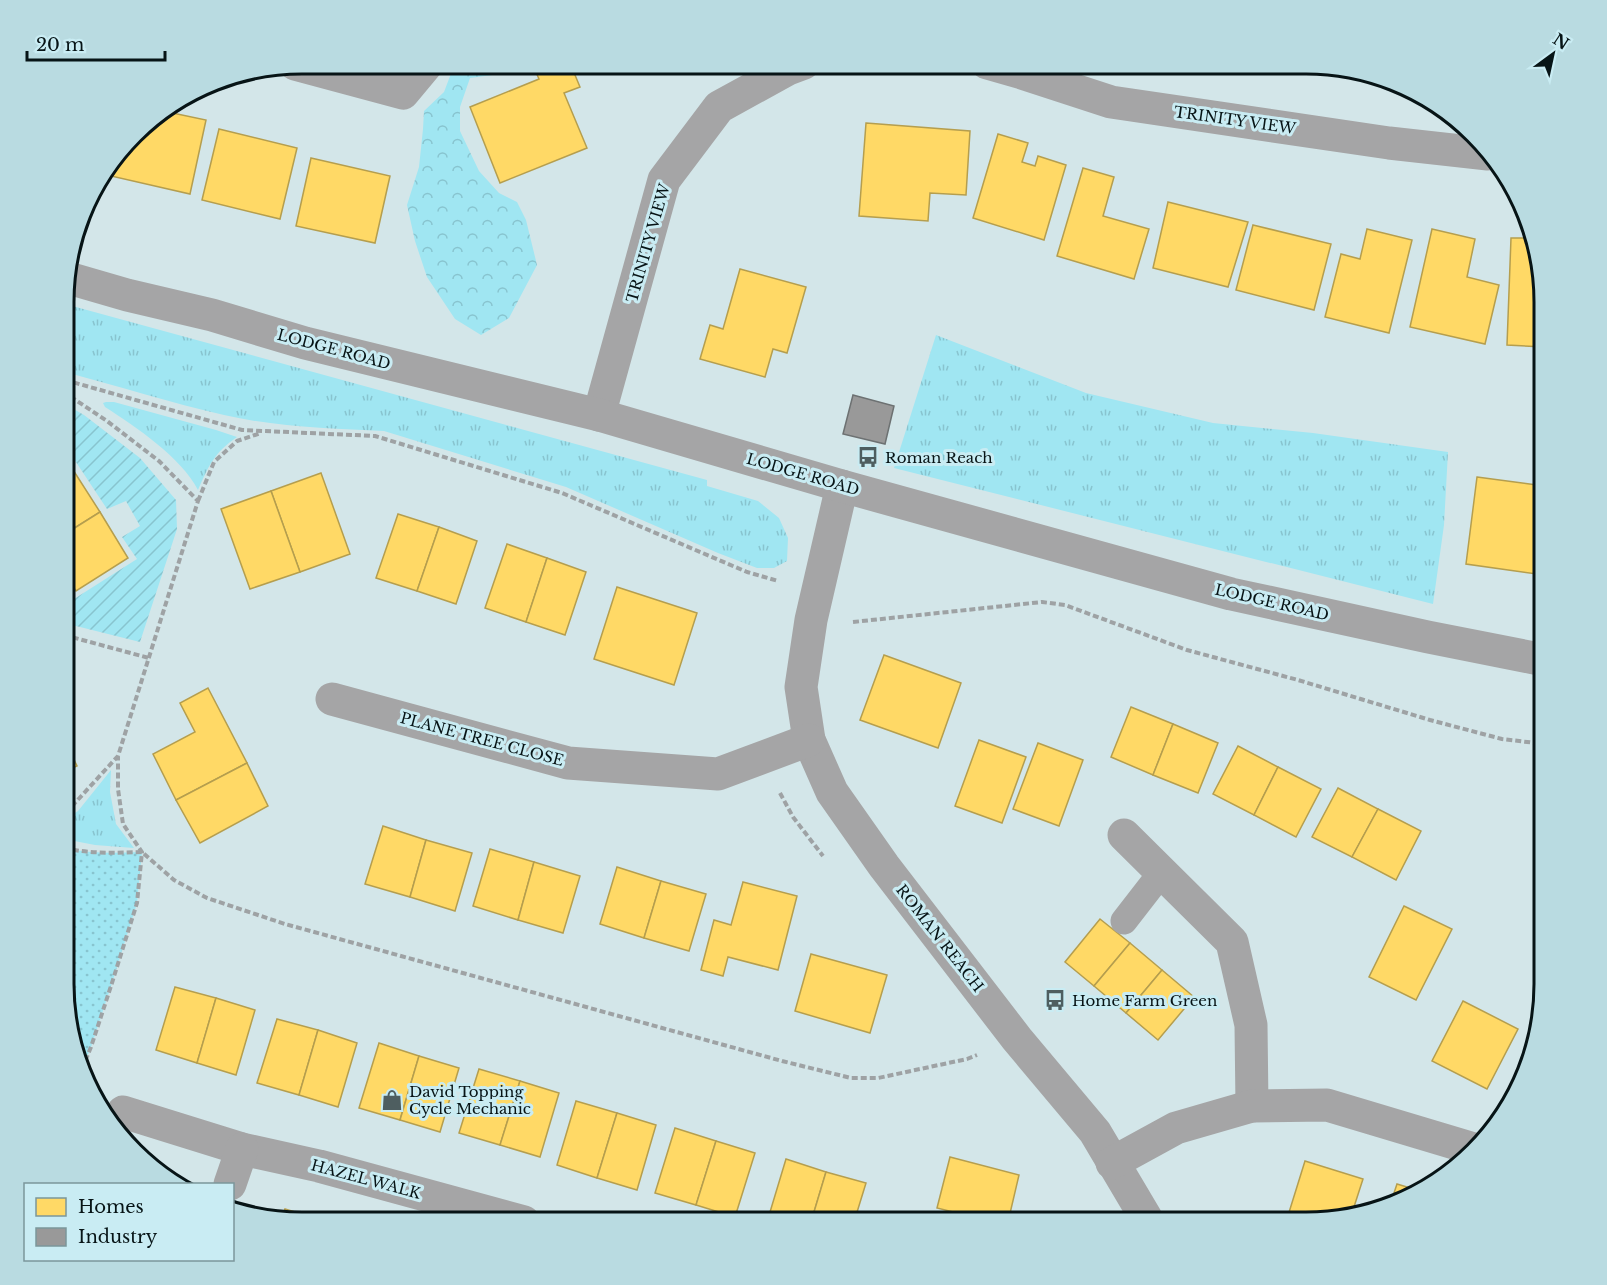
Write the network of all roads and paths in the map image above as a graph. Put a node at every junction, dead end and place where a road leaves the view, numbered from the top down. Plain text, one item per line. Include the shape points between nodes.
1 (332, 74) edge
2 (419, 74) edge
3 (779, 74) edge
4 (1025, 74) edge
5 (1478, 153) edge
6 (74, 280) edge
7 (74, 383) edge
8 (74, 399) edge
9 (599, 415) junction
10 (265, 431) junction
11 (842, 486) junction
12 (198, 501) junction
13 (817, 592) junction
14 (74, 638) edge
15 (149, 658) junction
16 (1534, 658) edge
17 (332, 699) dead end
18 (809, 740) junction
19 (1534, 743) edge
20 (118, 756) junction
21 (74, 805) edge
22 (1124, 835) dead end
23 (74, 850) edge
24 (142, 852) junction
25 (1162, 872) junction
26 (1124, 921) dead end
27 (1017, 1039) junction
28 (86, 1057) edge
29 (1252, 1106) junction
30 (123, 1112) dead end
31 (1465, 1146) edge
32 (242, 1149) junction
33 (1113, 1164) junction
34 (231, 1183) edge
35 (487, 1212) edge
36 (1142, 1212) edge

1 - 2 street via 403,93
3 - 9 street, TRINITY VIEW via 719,107 664,180
4 - 5 street, TRINITY VIEW via 1111,102
6 - 9 street, LODGE ROAD via 305,343
7 - 10 path via 242,430
8 - 12 path via 159,462
9 - 11 street, LODGE ROAD
10 - 12 path via 237,441 214,462
10 - 13 path via 375,436 562,493 747,572
11 - 13 street, ROMAN REACH
11 - 16 street, LODGE ROAD via 1231,594
12 - 15 path
13 - 18 street, ROMAN REACH via 801,687
13 - 19 path via 849,622 1042,602 1065,605 1187,650 1430,720 1502,739
14 - 15 path
15 - 20 path
17 - 18 street, PLANE TREE CLOSE via 568,763 718,774
18 - 27 street, ROMAN REACH via 832,792
20 - 21 path
20 - 24 path via 123,824
22 - 25 street
23 - 24 path
24 - 27 path via 174,880 207,898 285,924 852,1078 878,1078 967,1059
24 - 28 path via 137,903
25 - 26 lane
25 - 29 street via 1232,942 1251,1025
27 - 33 street, ROMAN REACH via 1095,1132
29 - 31 street via 1327,1105
29 - 33 street via 1176,1128
30 - 32 street, HAZEL WALK
32 - 34 street
32 - 35 street, HAZEL WALK
33 - 36 street, ROMAN REACH

